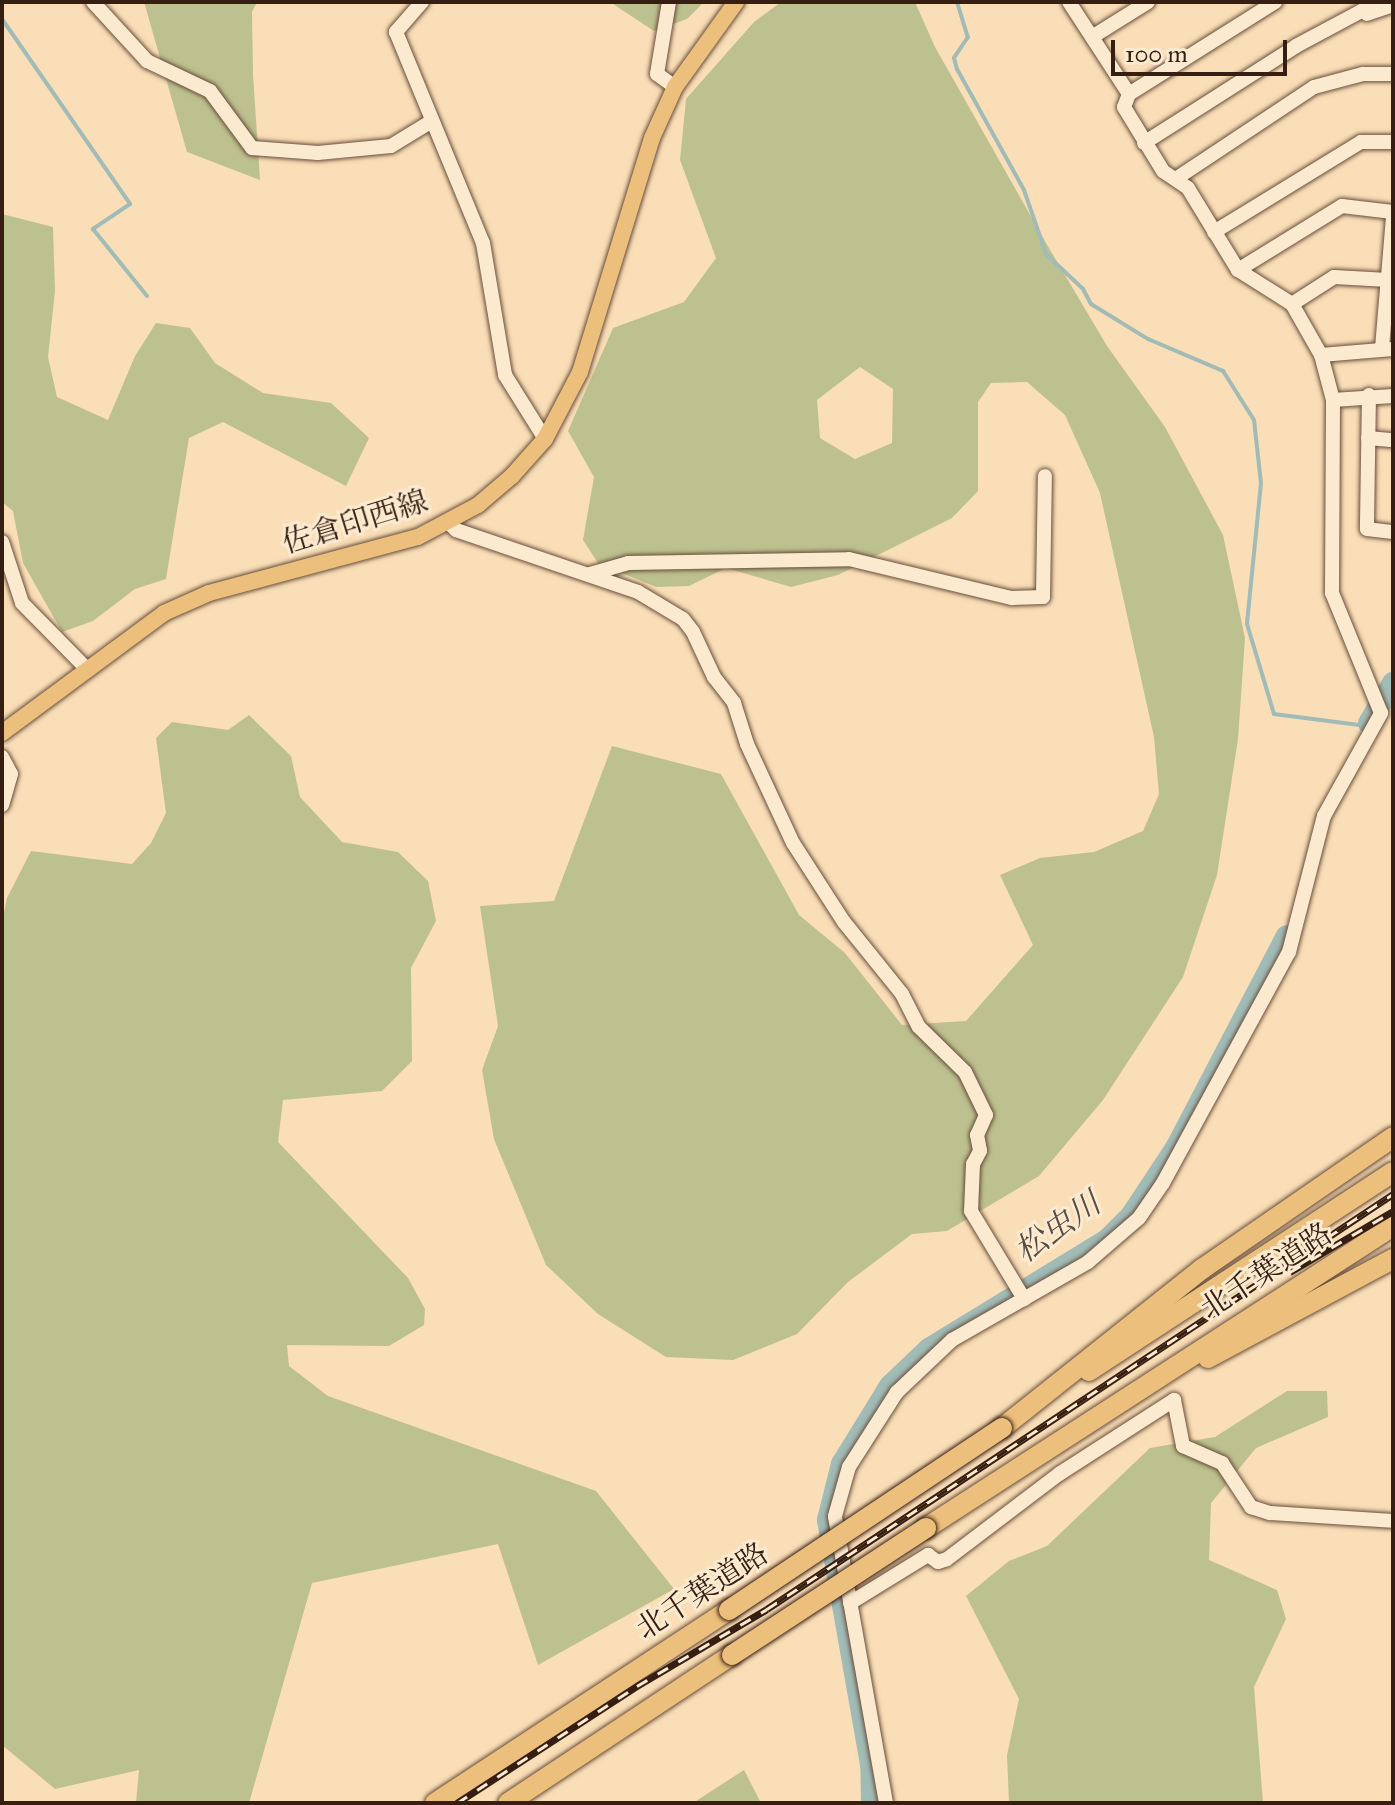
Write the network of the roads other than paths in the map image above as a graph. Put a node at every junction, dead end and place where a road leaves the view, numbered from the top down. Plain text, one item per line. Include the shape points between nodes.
1 (93, 2) edge
2 (422, 2) edge
3 (669, 2) edge
4 (736, 2) edge
5 (1069, 2) edge
6 (1148, 2) edge
7 (1275, 2) edge
8 (1378, 2) edge
9 (1393, 5) edge
10 (1340, 22) junction
11 (1092, 37) junction
12 (1393, 74) edge
13 (675, 87) junction
14 (1129, 94) junction
15 (432, 121) junction
16 (1393, 142) edge
17 (1144, 143) junction
18 (1177, 178) junction
19 (1393, 214) edge
20 (1214, 232) junction
21 (1238, 270) junction
22 (1388, 280) junction
23 (1292, 304) junction
24 (1387, 348) edge
25 (1321, 355) junction
26 (1369, 395) junction
27 (1393, 396) edge
28 (1333, 400) junction
29 (1368, 438) junction
30 (545, 439) junction
31 (1393, 440) edge
32 (1045, 476) dead end
33 (449, 523) junction
34 (1393, 532) edge
35 (2, 542) edge
36 (590, 574) junction
37 (85, 667) junction
38 (2, 733) edge
39 (2, 757) edge
40 (2, 805) edge
41 (1393, 1137) edge
42 (1393, 1172) edge
43 (1388, 1229) edge
44 (1393, 1259) edge
45 (1024, 1299) junction
46 (1002, 1428) junction
47 (971, 1498) junction
48 (1393, 1521) edge
49 (850, 1603) junction
50 (435, 1803) edge
51 (508, 1803) edge
52 (886, 1803) edge

1 - 15 street via 147,61 210,91 252,148 318,153 391,146
2 - 15 street via 396,32
3 - 13 street via 657,74
4 - 13 main road, 佐倉印西線 via 717,21
5 - 11 street
6 - 11 street
7 - 14 street
8 - 10 street
9 - 10 street
10 - 17 street
11 - 14 street
12 - 18 street via 1363,74 1314,87
13 - 30 main road, 佐倉印西線 via 652,138 580,372
14 - 17 street via 1124,107
15 - 30 street via 483,243 505,375
16 - 20 street via 1361,142
17 - 18 street via 1163,171
18 - 20 street
19 - 21 street via 1342,206
19 - 22 street
20 - 21 street
21 - 23 street
22 - 23 street via 1334,277
22 - 24 street
23 - 25 street
24 - 25 street
25 - 28 street
26 - 27 street
26 - 28 street
26 - 29 street
28 - 45 street via 1332,593 1381,713 1324,816 1289,952 1163,1183 1139,1218 1099,1255
29 - 31 street
29 - 34 street via 1367,529
30 - 33 main road, 佐倉印西線 via 512,476
32 - 36 street via 1043,597 1012,598 849,559 628,563
33 - 36 street via 456,530
33 - 37 main road, 佐倉印西線 via 367,554 209,593 164,613
35 - 37 street via 22,603
36 - 45 street via 638,592 683,619 693,632 714,677 734,703 793,843 844,922 902,994 919,1027 965,1072 986,1115 977,1135 980,1151 973,1164 971,1211
37 - 38 main road, 佐倉印西線
39 - 40 street via 11,774
41 - 46 highway, 北千葉道路 via 1117,1333
42 - 46 highway, 北千葉道路
43 - 47 highway, 北千葉道路
44 - 47 highway, 北千葉道路 via 1144,1394 1013,1479
45 - 49 street via 952,1340 924,1364 897,1392 849,1467 835,1516
46 - 50 highway, 北千葉道路, bridge
47 - 51 highway, 北千葉道路, bridge
48 - 49 street via 1280,1514 1251,1507 1222,1463 1183,1446 1174,1400 1059,1474 947,1559 938,1562 928,1555
49 - 52 street

